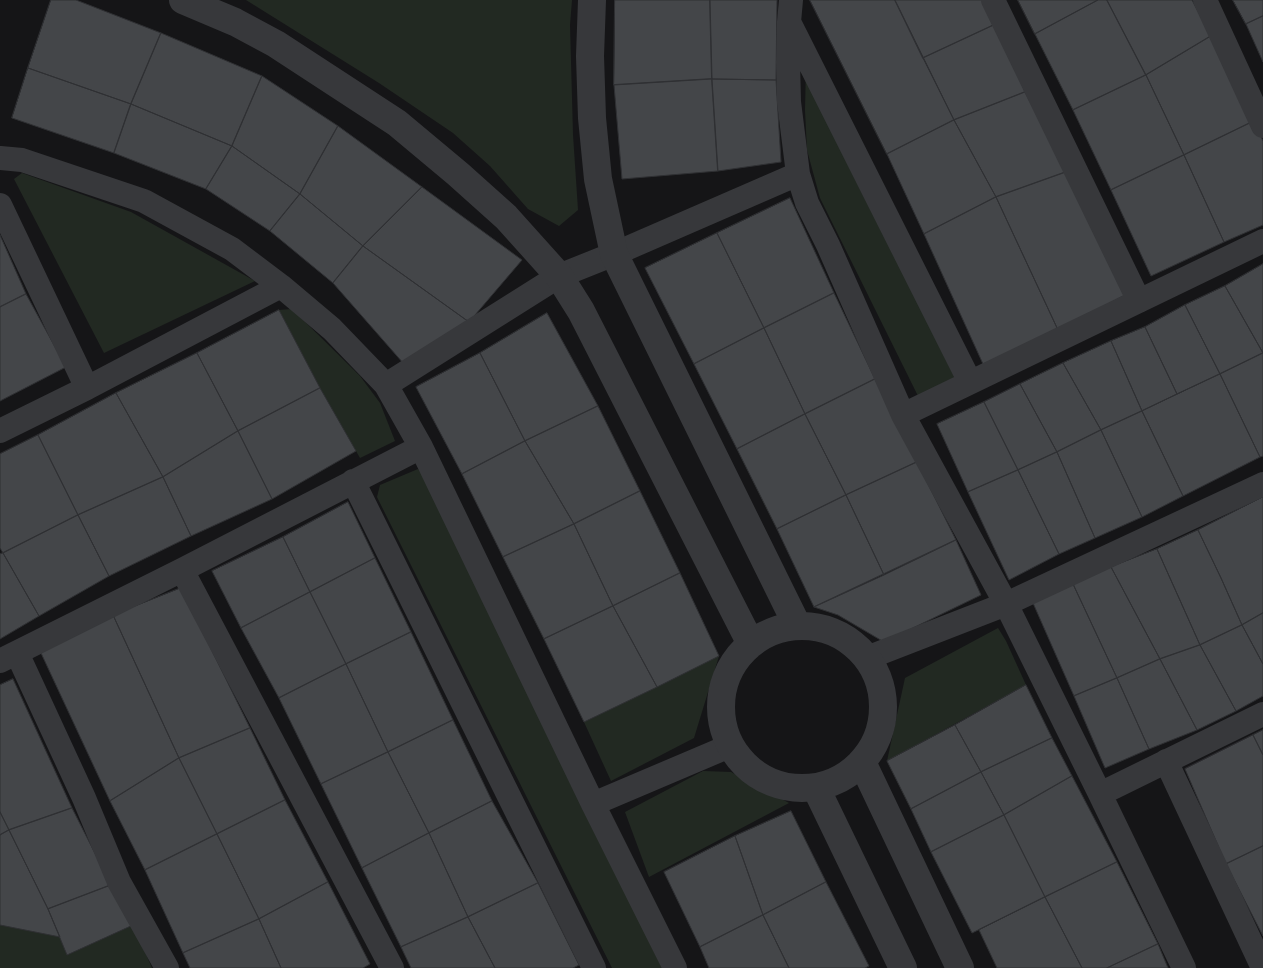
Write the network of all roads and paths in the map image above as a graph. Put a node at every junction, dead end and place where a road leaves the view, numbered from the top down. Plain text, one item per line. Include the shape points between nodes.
1 (183, 0) edge
2 (592, 0) edge
3 (993, 0) edge
4 (1204, 0) edge
5 (790, 11) edge
6 (1263, 126) edge
7 (0, 158) edge
8 (798, 174) junction
9 (0, 205) edge
10 (1263, 241) edge
11 (614, 254) junction
12 (559, 276) junction
13 (281, 286) junction
14 (1139, 301) junction
15 (970, 382) junction
16 (386, 385) junction
17 (87, 388) junction
18 (903, 415) junction
19 (0, 431) edge
20 (421, 447) junction
21 (353, 482) junction
22 (1263, 484) edge
23 (182, 570) junction
24 (1006, 604) junction
25 (797, 625) junction
26 (751, 644) junction
27 (8, 657) edge
28 (867, 658) junction
29 (1263, 714) edge
30 (732, 745) junction
31 (862, 762) junction
32 (1166, 762) junction
33 (816, 788) junction
34 (1100, 794) junction
35 (593, 804) junction
36 (166, 968) edge
37 (392, 968) edge
38 (594, 968) edge
39 (675, 968) edge
40 (903, 968) edge
41 (960, 968) edge
42 (1184, 968) edge
43 (1263, 968) edge

1 - 12 street via 276,44 397,123 506,217
2 - 11 street via 592,118 598,179
3 - 14 street
4 - 6 street
5 - 8 street via 788,62
5 - 15 street
7 - 13 street via 22,160 144,201 232,249
8 - 11 street
8 - 18 street
9 - 17 street
10 - 14 street
11 - 12 street
11 - 25 street
12 - 16 street
12 - 26 street via 581,311
13 - 16 street via 332,329
13 - 17 street
14 - 15 street
15 - 18 street
16 - 20 street
17 - 19 street
18 - 24 street
20 - 21 street
20 - 35 street
21 - 23 street
21 - 38 street
22 - 24 street
23 - 27 street
23 - 37 street
24 - 28 street
24 - 34 street
25 - 26 street via 766,634
25 - 28 street via 827,629 850,640
26 - 30 street via 735,661 725,683 721,706 724,729
27 - 36 street via 84,798 119,882
28 - 31 street via 880,683 884,711 878,738
29 - 32 street
30 - 33 street via 749,769 769,782 792,788
30 - 35 street
31 - 33 street via 841,779
31 - 41 street
32 - 34 street
32 - 43 street
33 - 40 street
34 - 42 street
35 - 39 street

